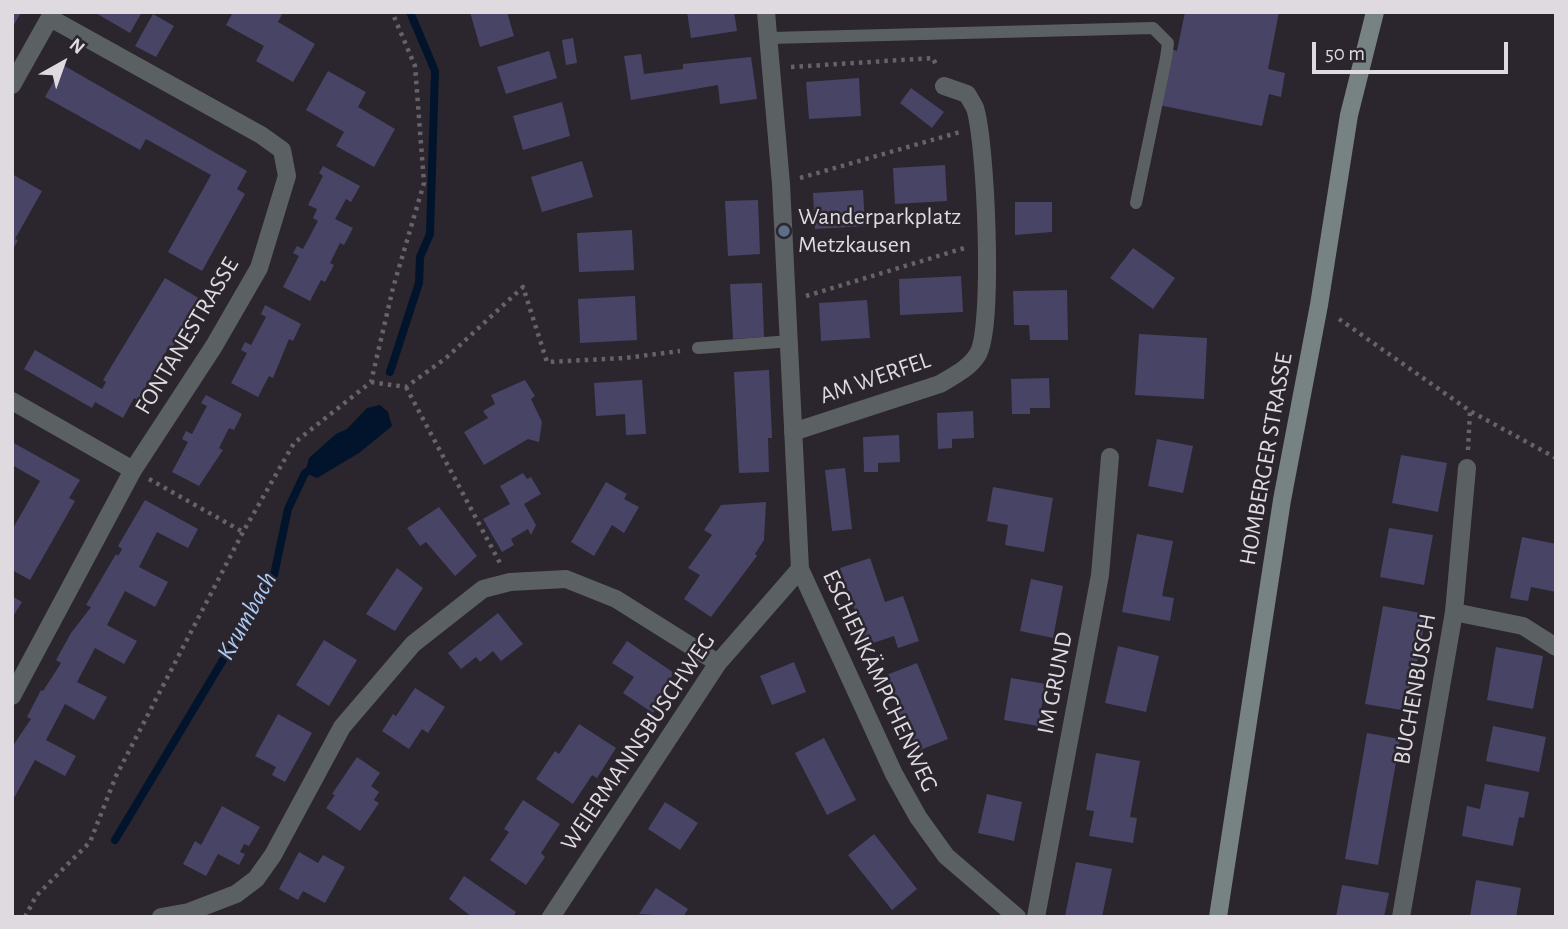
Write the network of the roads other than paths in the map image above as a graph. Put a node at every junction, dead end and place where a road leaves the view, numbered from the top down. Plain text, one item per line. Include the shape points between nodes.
1 (766, 12) edge
2 (1375, 12) edge
3 (52, 15) edge
4 (770, 37) junction
5 (12, 85) edge
6 (944, 86) road end
7 (1136, 203) dead end
8 (791, 341) junction
9 (698, 348) road end
10 (12, 401) edge
11 (793, 432) junction
12 (1110, 457) dead end
13 (1467, 468) road end
14 (133, 470) junction
15 (800, 569) junction
16 (1454, 612) junction
17 (1556, 647) edge
18 (718, 663) junction
19 (12, 696) edge
20 (161, 917) edge
21 (551, 917) edge
22 (1017, 917) edge
23 (1036, 917) edge
24 (1218, 917) edge
25 (1401, 917) edge

1 - 4 street, ESCHENKÄMPCHENWEG
2 - 24 main road, HOMBERGER STRASSE via 1349,115 1282,500
3 - 5 street
3 - 14 street, FONTANESTRASSE via 282,150 286,176 259,268
4 - 7 lane via 1153,28 1168,43
4 - 8 street, ESCHENKÄMPCHENWEG
6 - 11 street, AM WERFEL via 967,94 975,109 986,242 985,330 978,354 961,372 940,384
8 - 9 lane
8 - 11 street, ESCHENKÄMPCHENWEG
10 - 14 street
11 - 15 street, ESCHENKÄMPCHENWEG
12 - 23 street, IM GRUND via 1100,575
13 - 16 street, BUCHENBUSCH
14 - 19 street, FONTANESTRASSE
15 - 18 street, WEIERMANNSBUSCHWEG
15 - 22 street, ESCHENKÄMPCHENWEG via 918,817 946,856
16 - 17 street via 1523,626
16 - 25 street, BUCHENBUSCH
18 - 20 street via 616,598 566,579 510,582 483,589 413,644 342,727 256,879 236,894
18 - 21 street, WEIERMANNSBUSCHWEG

